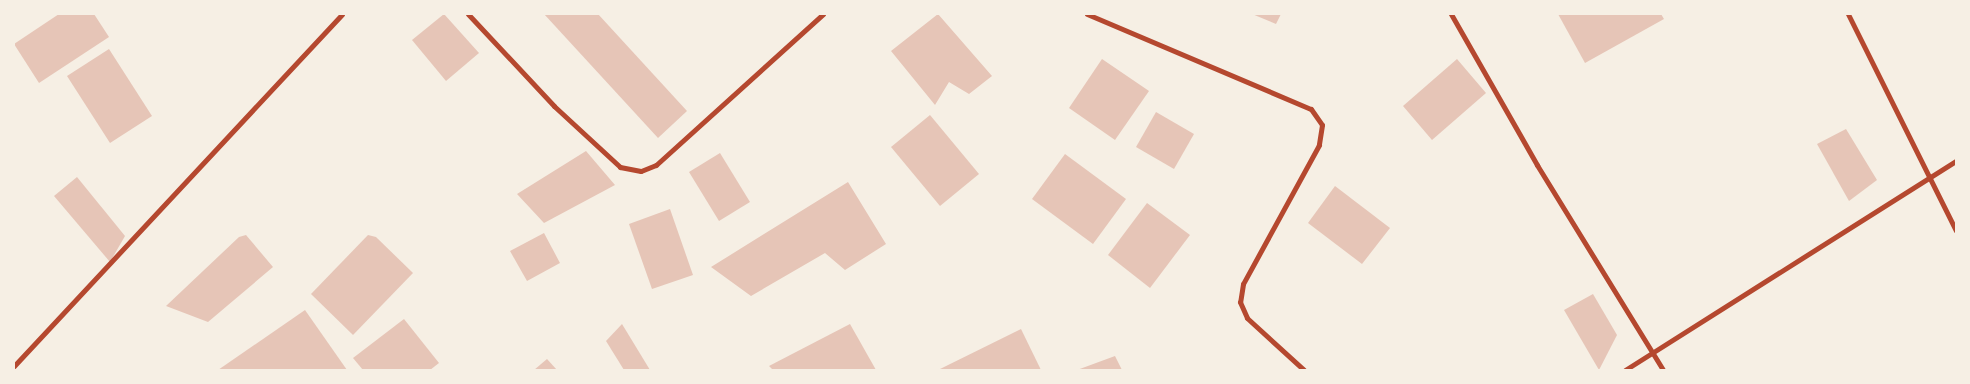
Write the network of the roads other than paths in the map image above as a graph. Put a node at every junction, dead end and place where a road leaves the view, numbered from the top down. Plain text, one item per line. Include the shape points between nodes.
1 (342, 14) edge
2 (468, 14) edge
3 (823, 14) edge
4 (1087, 14) edge
5 (1451, 14) edge
6 (1848, 14) edge
7 (1956, 161) edge
8 (1930, 179) junction
9 (1956, 231) edge
10 (1654, 353) junction
11 (14, 366) edge
12 (1304, 370) edge
13 (1625, 370) edge
14 (1664, 370) edge

1 - 11 street
2 - 3 street via 554,106 620,166 641,171 656,164
4 - 12 street via 1311,109 1322,125 1319,145 1243,284 1240,302 1247,318
5 - 10 street via 1537,165
6 - 8 street
7 - 8 street
8 - 9 street
8 - 10 street
10 - 13 street
10 - 14 street

